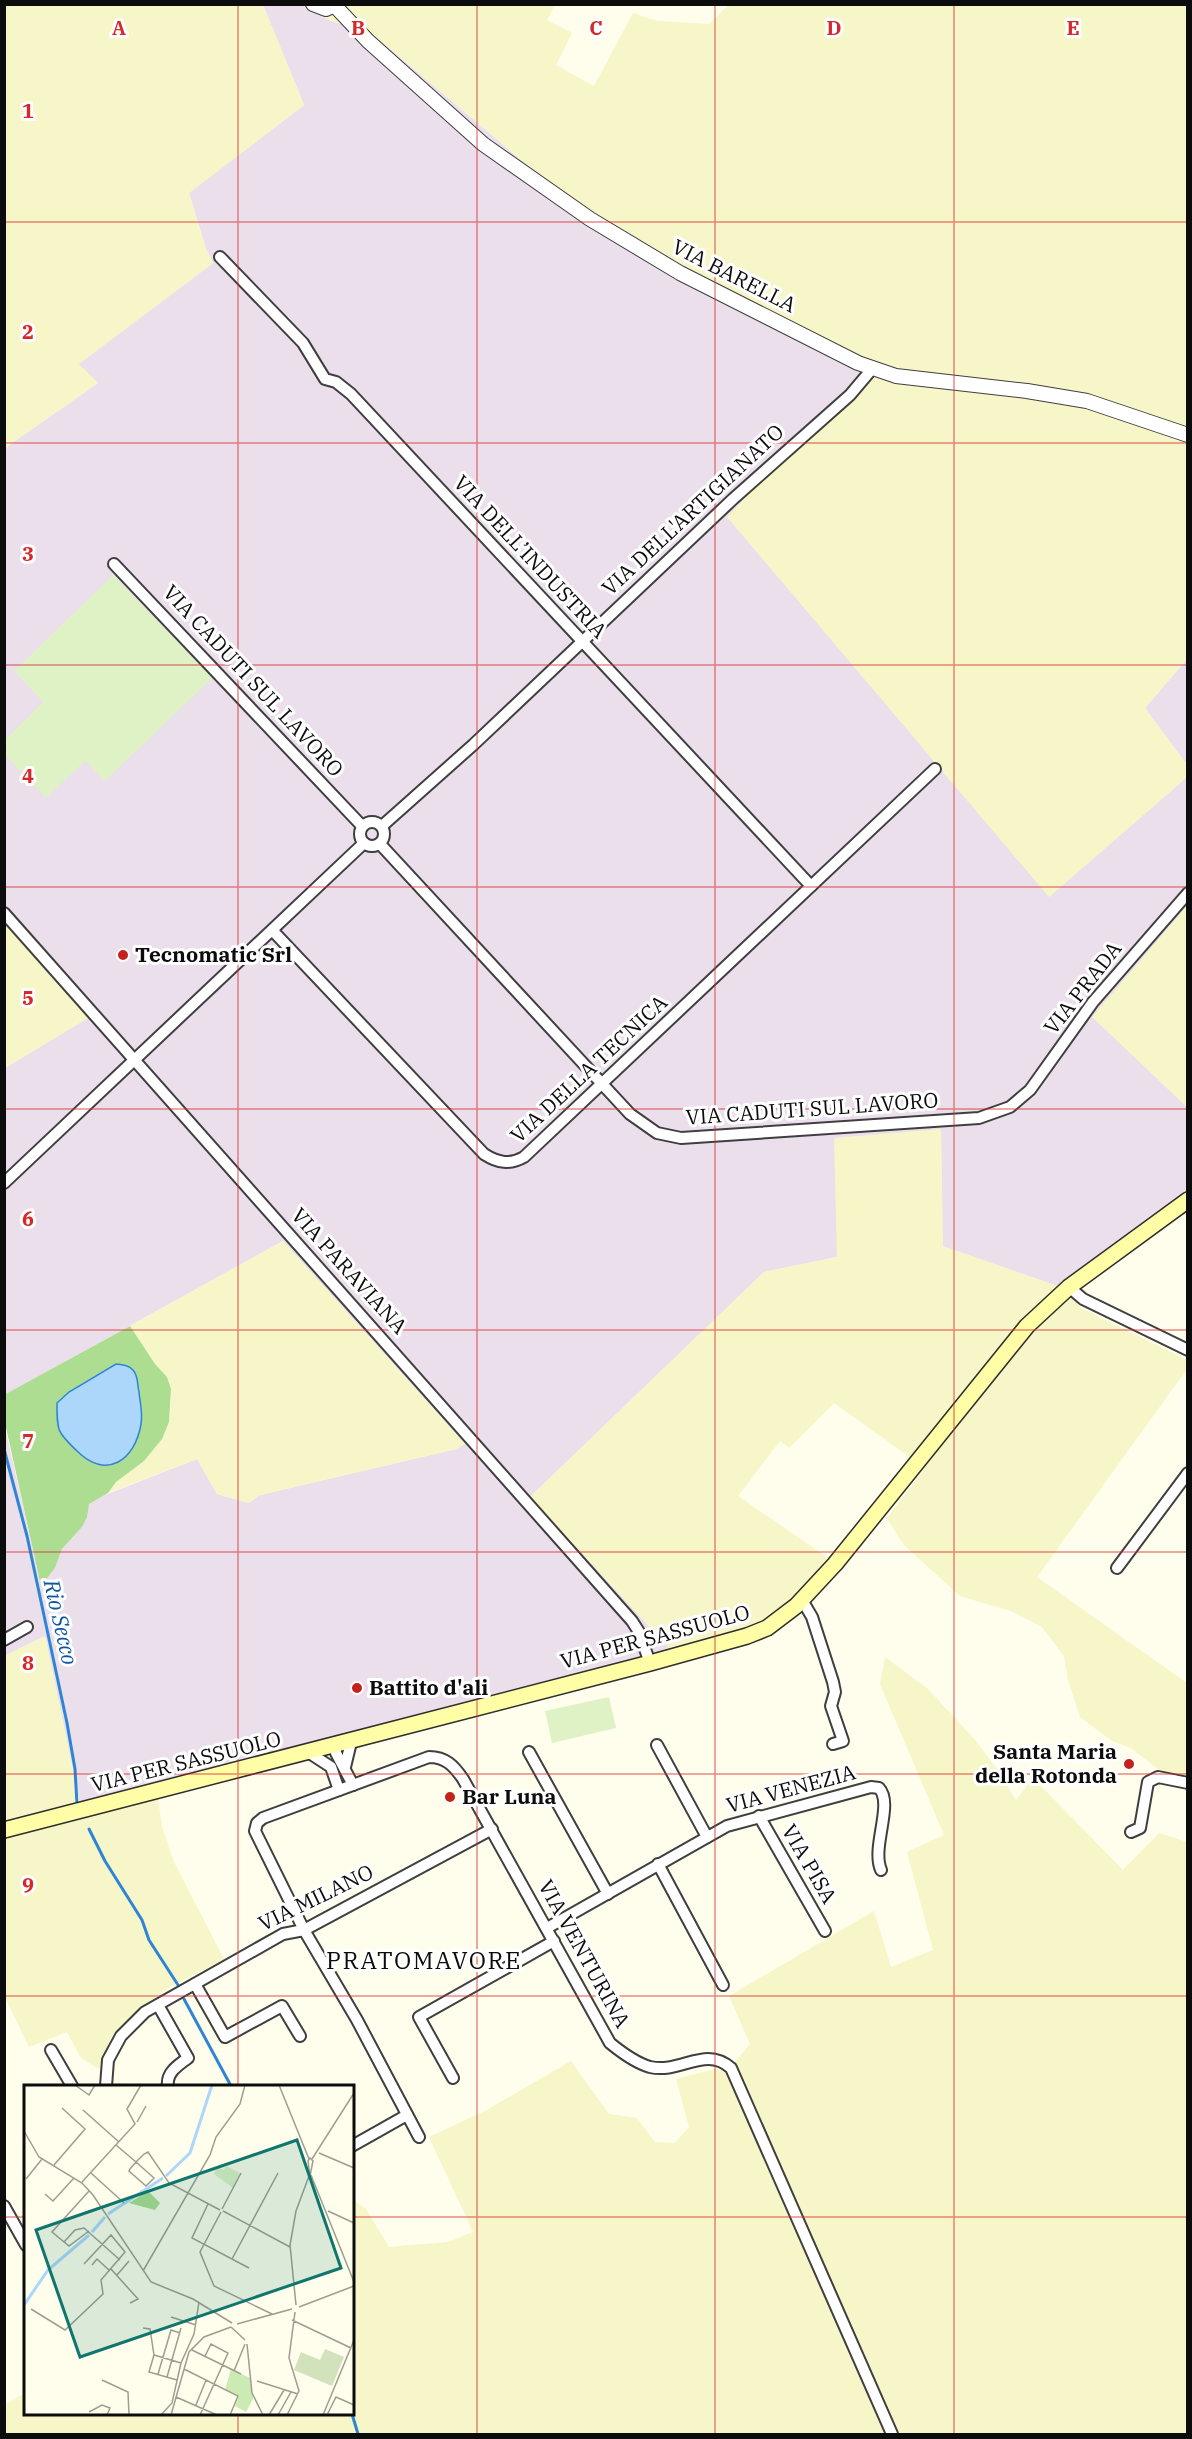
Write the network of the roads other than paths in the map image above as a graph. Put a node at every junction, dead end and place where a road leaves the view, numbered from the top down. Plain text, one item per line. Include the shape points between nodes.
1 (313, 4) edge
2 (335, 5) edge
3 (220, 257) dead end
4 (872, 369) junction
5 (1188, 435) edge
6 (114, 564) dead end
7 (581, 640) junction
8 (935, 769) dead end
9 (362, 826) junction
10 (382, 826) junction
11 (363, 843) junction
12 (380, 844) junction
13 (811, 886) junction
14 (1188, 893) edge
15 (4, 913) edge
16 (273, 931) junction
17 (135, 1061) junction
18 (603, 1082) junction
19 (1010, 1107) joint
20 (4, 1184) edge
21 (1188, 1200) edge
22 (1069, 1287) junction
23 (1188, 1350) edge
24 (1188, 1473) edge
25 (1117, 1568) dead end
26 (801, 1600) junction
27 (27, 1627) dead end
28 (4, 1640) edge
29 (650, 1663) junction
30 (351, 1742) junction
31 (832, 1744) dead end
32 (657, 1745) dead end
33 (331, 1746) junction
34 (309, 1752) junction
35 (529, 1752) dead end
36 (330, 1767) junction
37 (345, 1767) junction
38 (1188, 1783) edge
39 (353, 1785) junction
40 (339, 1790) junction
41 (759, 1816) junction
42 (492, 1829) junction
43 (4, 1830) edge
44 (1131, 1832) dead end
45 (707, 1837) junction
46 (658, 1864) junction
47 (881, 1870) dead end
48 (608, 1894) junction
49 (547, 1928) junction
50 (304, 1930) junction
51 (825, 1931) dead end
52 (554, 1941) junction
53 (195, 1984) junction
54 (723, 1985) dead end
55 (158, 2005) junction
56 (300, 2037) dead end
57 (51, 2050) dead end
58 (453, 2078) dead end
59 (71, 2085) edge
60 (106, 2085) edge
61 (168, 2085) edge
62 (407, 2115) junction
63 (419, 2137) dead end
64 (354, 2145) edge
65 (4, 2206) edge
66 (24, 2241) edge
67 (892, 2434) edge

1 - 2 street via 327,9
2 - 4 street, VIA BARELLA via 368,41 483,144 590,219 680,273
3 - 7 street, VIA DELL’INDUSTRIA via 303,343 325,379 351,394
4 - 5 street, VIA BARELLA via 896,376 1087,401
4 - 7 street, VIA DELL'ARTIGIANATO via 850,395
6 - 9 street, VIA CADUTI SUL LAVORO
7 - 10 street, VIA DELL'ARTIGIANATO
7 - 13 street, VIA DELL’INDUSTRIA
8 - 13 street, VIA DELLA TECNICA
9 - 10 street via 372,822
9 - 11 street
10 - 12 street via 384,837
11 - 12 street via 374,847
11 - 16 street
12 - 18 street, VIA CADUTI SUL LAVORO
13 - 18 street, VIA DELLA TECNICA
14 - 19 street, VIA PRADA via 1093,1002 1030,1090
15 - 17 street, VIA PARAVIANA
16 - 17 street
16 - 18 street, VIA DELLA TECNICA via 491,1159 508,1163 524,1157
17 - 20 street
17 - 29 street, VIA PARAVIANA via 632,1621
18 - 19 street, VIA CADUTI SUL LAVORO via 640,1122 657,1133 681,1138 979,1118
21 - 22 main road, VIA PER SASSUOLO
22 - 23 street via 1083,1299
22 - 26 main road, VIA PER SASSUOLO via 1027,1326 835,1564
24 - 25 street
26 - 29 main road, VIA PER SASSUOLO via 767,1628
26 - 31 street via 812,1617 835,1692 831,1706 843,1740
27 - 28 street
29 - 30 main road, VIA PER SASSUOLO
30 - 33 main road, VIA PER SASSUOLO
30 - 37 street
32 - 45 street
33 - 34 main road, VIA PER SASSUOLO
33 - 36 street
33 - 37 street
34 - 36 street
34 - 43 main road, VIA PER SASSUOLO
35 - 48 street
36 - 40 street
37 - 39 street
38 - 44 street via 1158,1777 1148,1782 1140,1828
39 - 40 street, VIA VENTURINA
39 - 42 street, VIA VENTURINA via 438,1757 458,1771
40 - 50 street, VIA VENTURINA via 263,1818 255,1826 256,1836
41 - 45 street, VIA VENEZIA
41 - 47 street, VIA VENEZIA via 879,1788 885,1798 878,1858
41 - 51 street, VIA PISA
42 - 49 street, VIA VENTURINA
42 - 50 street, VIA MILANO
45 - 46 street, VIA VENEZIA
46 - 48 street, VIA VENEZIA
46 - 54 street
48 - 49 street, VIA VENEZIA
49 - 52 street, VIA VENTURINA
50 - 53 street, VIA MILANO via 283,1934
50 - 62 street
52 - 58 street via 419,2017
52 - 67 street, VIA VENTURINA via 610,2043 623,2054 651,2067 678,2066 708,2057 722,2060 731,2068
53 - 55 street, VIA MILANO
53 - 56 street via 225,2037 282,2006
55 - 60 street, VIA MILANO via 121,2036 108,2060
55 - 61 street via 188,2058 171,2072
57 - 59 street
62 - 63 street
62 - 64 street
65 - 66 street

